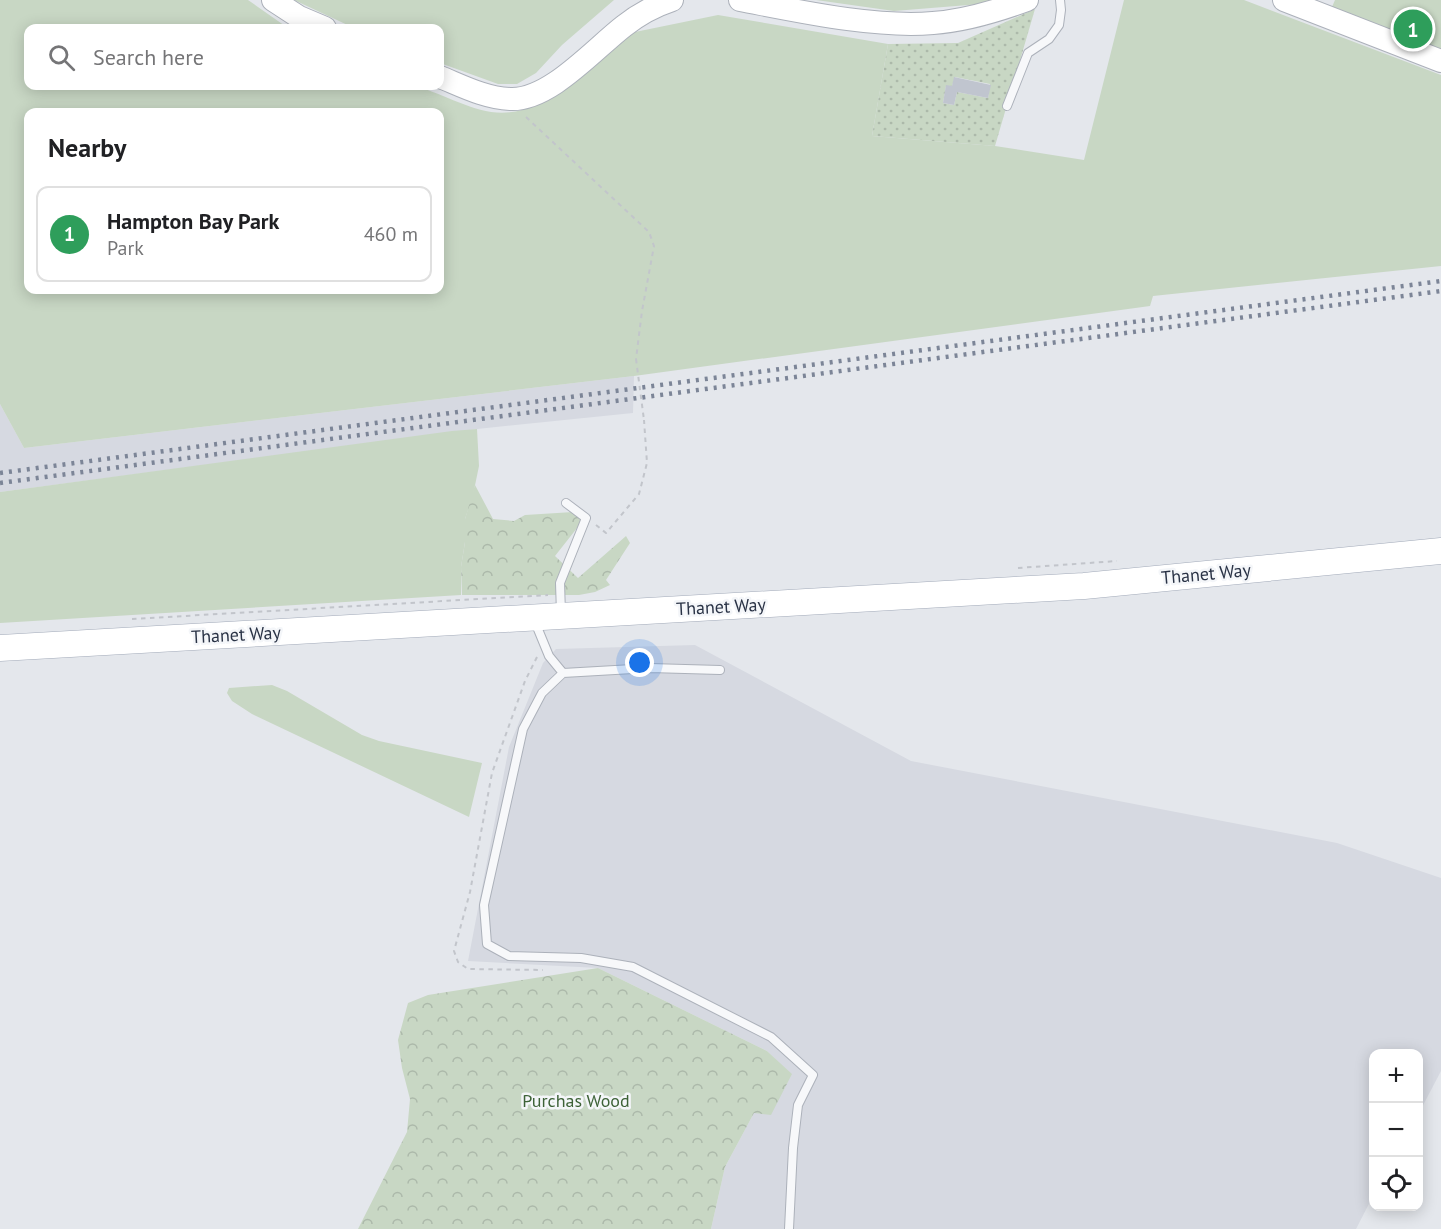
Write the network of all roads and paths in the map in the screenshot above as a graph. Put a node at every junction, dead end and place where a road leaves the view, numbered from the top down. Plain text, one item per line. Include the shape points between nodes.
1 (273, 0) edge
2 (672, 0) edge
3 (740, 0) edge
4 (1027, 0) edge
5 (1060, 0) edge
6 (1284, 0) edge
7 (316, 24) edge
8 (1441, 60) edge
9 (444, 79) edge
10 (509, 99) junction
11 (1007, 106) dead end
12 (566, 503) dead end
13 (586, 518) junction
14 (1441, 551) edge
15 (1117, 561) dead end
16 (1013, 569) dead end
17 (561, 606) junction
18 (533, 618) junction
19 (130, 619) dead end
20 (0, 648) edge
21 (720, 670) dead end
22 (563, 673) junction
23 (789, 1229) edge

1 - 7 main road
2 - 10 main road via 651,7 625,25 551,87 536,95
3 - 4 main road via 910,24 957,19
5 - 11 lane via 1059,25 1049,39 1028,53
6 - 8 main road via 1323,11
9 - 10 main road via 484,95
10 - 13 path, bridge via 649,232 654,246 636,358 647,463 639,494 606,533
12 - 13 lane
13 - 17 lane via 560,583
14 - 17 main road, Thanet Way via 1084,586
15 - 16 path
17 - 18 main road, Thanet Way
17 - 19 path
18 - 20 main road, Thanet Way
18 - 22 lane via 549,656
21 - 22 lane via 650,668
22 - 23 lane via 542,693 523,729 484,905 487,944 509,956 581,958 633,967 771,1038 813,1075 798,1105

